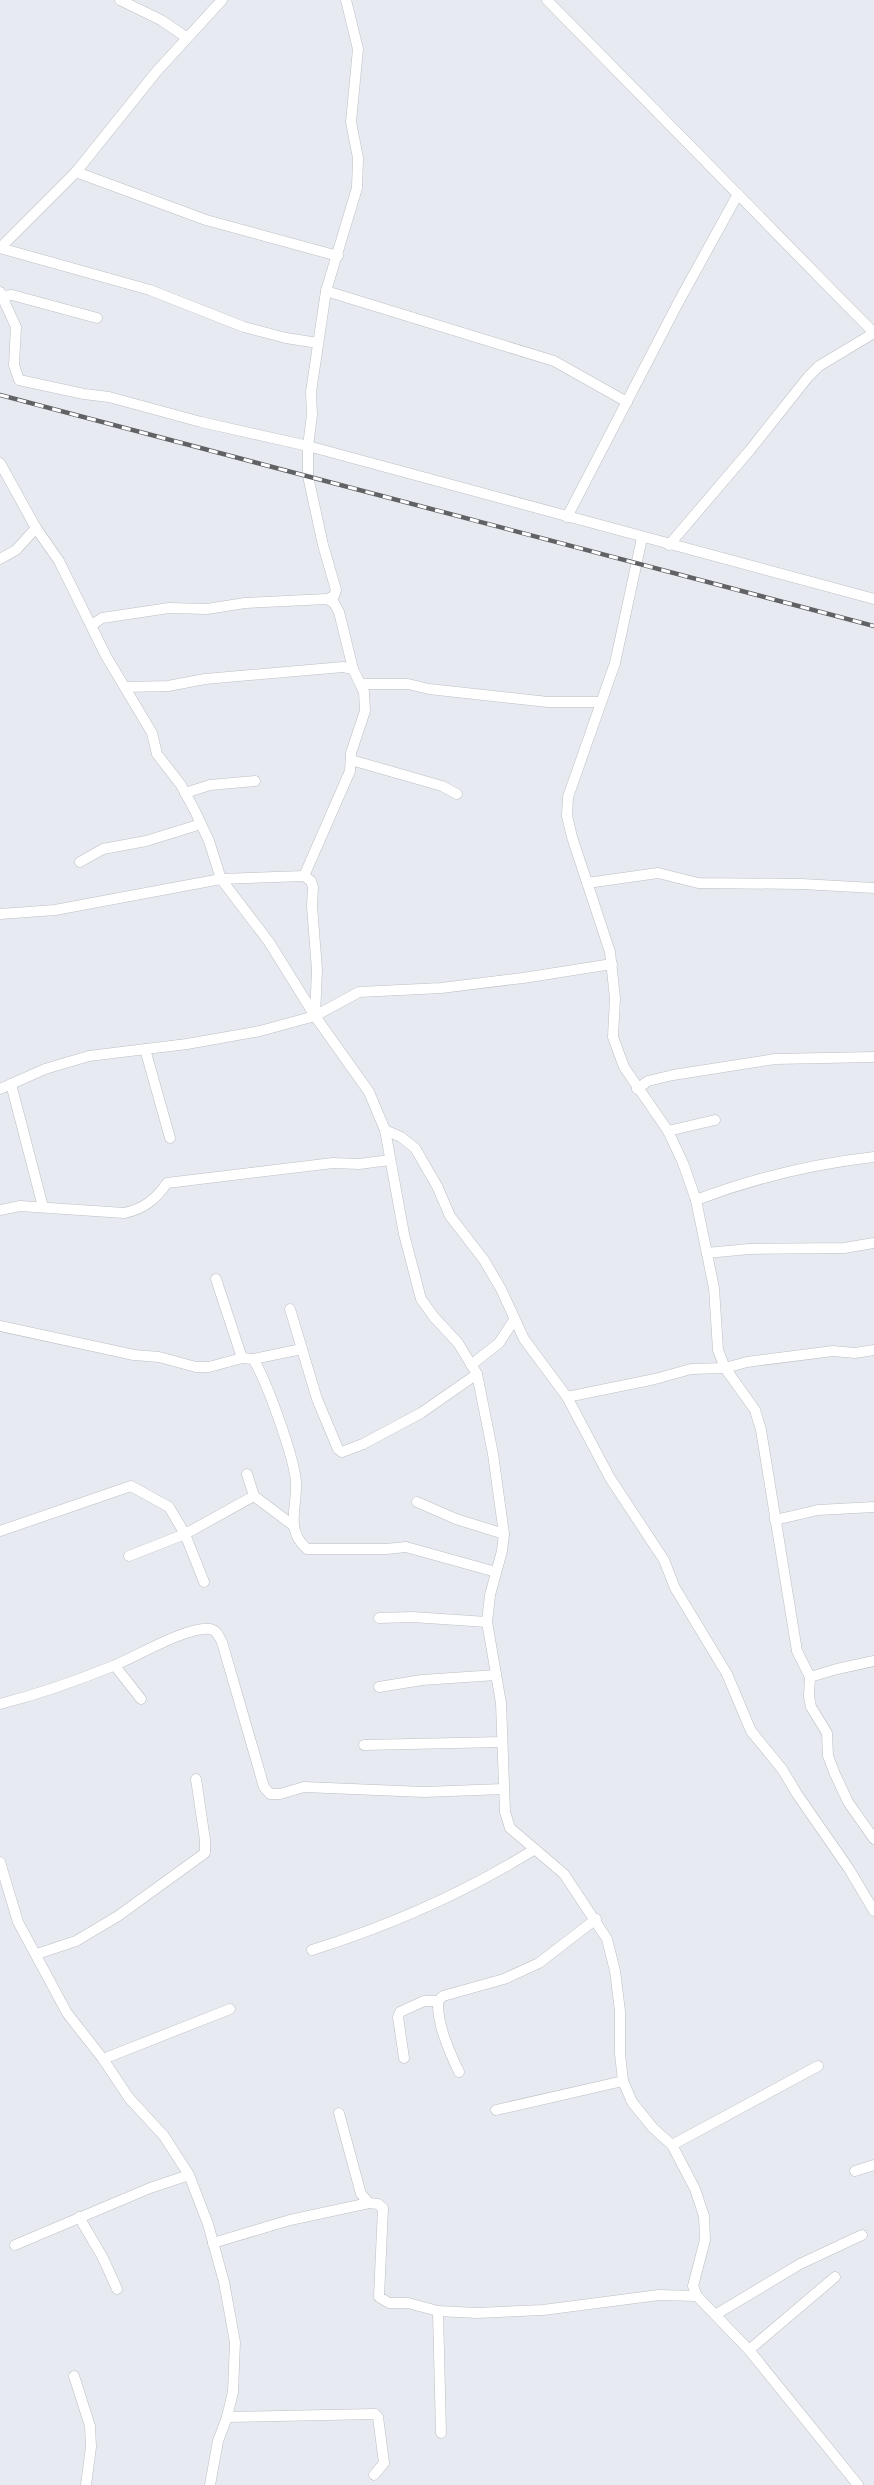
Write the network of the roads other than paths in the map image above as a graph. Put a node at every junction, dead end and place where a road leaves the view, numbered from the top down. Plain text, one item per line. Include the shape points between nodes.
1 (120, 0) edge
2 (222, 0) edge
3 (346, 0) edge
4 (547, 0) edge
5 (186, 37) junction
6 (76, 172) junction
7 (738, 194) junction
8 (0, 248) edge
9 (338, 256) junction
10 (326, 291) junction
11 (1, 294) edge
12 (97, 318) dead end
13 (874, 333) edge
14 (318, 343) junction
15 (626, 402) junction
16 (308, 446) junction
17 (0, 463) edge
18 (566, 517) junction
19 (36, 528) junction
20 (642, 538) junction
21 (669, 545) junction
22 (0, 559) edge
23 (327, 599) junction
24 (874, 599) edge
25 (92, 625) junction
26 (353, 669) junction
27 (362, 684) junction
28 (125, 687) junction
29 (601, 702) junction
30 (351, 760) junction
31 (255, 781) dead end
32 (185, 793) junction
33 (457, 794) dead end
34 (201, 824) junction
35 (80, 862) dead end
36 (304, 876) junction
37 (221, 879) junction
38 (587, 883) junction
39 (874, 888) edge
40 (0, 914) edge
41 (612, 964) junction
42 (315, 1016) junction
43 (145, 1049) junction
44 (874, 1057) edge
45 (11, 1084) junction
46 (0, 1089) edge
47 (637, 1089) junction
48 (715, 1120) dead end
49 (385, 1130) junction
50 (668, 1131) junction
51 (170, 1138) dead end
52 (874, 1157) edge
53 (390, 1160) junction
54 (696, 1200) junction
55 (43, 1207) junction
56 (0, 1210) edge
57 (874, 1243) edge
58 (708, 1253) junction
59 (216, 1279) dead end
60 (290, 1309) dead end
61 (514, 1320) junction
62 (0, 1326) edge
63 (302, 1349) junction
64 (874, 1350) edge
65 (247, 1358) junction
66 (471, 1365) junction
67 (725, 1368) junction
68 (477, 1374) junction
69 (567, 1397) junction
70 (247, 1474) dead end
71 (254, 1496) junction
72 (417, 1502) dead end
73 (874, 1507) edge
74 (775, 1520) junction
75 (294, 1526) junction
76 (0, 1531) edge
77 (185, 1534) junction
78 (504, 1534) junction
79 (129, 1556) dead end
80 (496, 1572) junction
81 (204, 1582) dead end
82 (379, 1618) dead end
83 (488, 1622) junction
84 (874, 1661) edge
85 (115, 1666) junction
86 (496, 1675) junction
87 (810, 1677) junction
88 (379, 1687) dead end
89 (141, 1699) dead end
90 (0, 1704) edge
91 (502, 1742) junction
92 (364, 1745) dead end
93 (196, 1779) dead end
94 (503, 1789) junction
95 (874, 1839) edge
96 (535, 1849) junction
97 (0, 1862) edge
98 (874, 1911) edge
99 (596, 1919) junction
100 (312, 1950) dead end
101 (36, 1954) junction
102 (438, 2001) junction
103 (230, 2009) dead end
104 (102, 2058) junction
105 (404, 2058) dead end
106 (818, 2066) dead end
107 (459, 2072) dead end
108 (623, 2081) junction
109 (496, 2110) dead end
110 (339, 2113) dead end
111 (672, 2145) junction
112 (874, 2165) edge
113 (855, 2170) dead end
114 (188, 2175) junction
115 (369, 2203) junction
116 (79, 2218) junction
117 (862, 2235) dead end
118 (213, 2243) junction
119 (15, 2245) dead end
120 (835, 2277) dead end
121 (117, 2289) dead end
122 (697, 2296) junction
123 (438, 2311) junction
124 (715, 2315) junction
125 (748, 2350) junction
126 (74, 2376) dead end
127 (228, 2416) junction
128 (441, 2433) dead end
129 (374, 2475) dead end
130 (86, 2485) edge
131 (210, 2485) edge
132 (858, 2485) edge

1 - 5 street via 161,20
2 - 5 street
3 - 9 street via 358,49 351,122 358,158 353,205
4 - 7 street
5 - 6 street
6 - 8 street
6 - 9 street via 206,220
7 - 13 street
7 - 15 street
8 - 14 street via 150,290 244,327
9 - 10 street
10 - 14 street
10 - 15 street via 554,361
11 - 12 street via 20,296
11 - 16 street via 16,327 14,365 19,380 109,397 201,422
13 - 21 street via 819,366 808,377
14 - 16 street via 311,392 312,415
15 - 18 street
16 - 18 street
16 - 23 street via 308,476 336,590 334,596
17 - 19 street
18 - 20 street
19 - 22 street via 16,550
19 - 25 street via 59,561
20 - 21 street
20 - 29 street via 615,663
21 - 24 street
23 - 25 street via 244,603 207,609 169,608 102,618
23 - 26 street via 334,603 339,612
25 - 28 street via 106,656
26 - 27 street
26 - 28 street via 343,667 168,686
27 - 29 street via 408,684 429,689 548,702
27 - 30 street via 365,711
28 - 32 street via 152,733 157,754
29 - 38 street via 568,797 569,823
30 - 33 street via 442,786
30 - 36 street via 350,771
31 - 32 street via 210,785
32 - 34 street
34 - 35 street via 146,841 103,849
34 - 37 street
36 - 37 street
36 - 42 street via 311,881 313,887 317,970
37 - 40 street via 55,910
37 - 42 street via 269,942
38 - 39 street via 658,873 698,883
38 - 41 street
41 - 42 street via 448,987 359,992
41 - 47 street via 615,998 612,1037 624,1067
42 - 43 street via 260,1031
42 - 49 street via 369,1092
43 - 45 street via 89,1056 46,1069
43 - 51 street
44 - 47 street via 775,1059 674,1075 648,1081
45 - 46 street
45 - 55 street
47 - 50 street
48 - 50 street
49 - 53 street
49 - 61 street via 401,1137 414,1148 437,1186 450,1216 484,1260 502,1289
50 - 54 street
52 - 54 street via 812,1165 730,1186
53 - 55 street via 359,1164 333,1163 167,1183 158,1196 147,1204 124,1213
53 - 66 street via 404,1234 421,1298 458,1344
54 - 58 street
55 - 56 street via 20,1206
57 - 58 street via 844,1248 749,1249
58 - 67 street via 714,1288 718,1350
59 - 65 street
60 - 63 street
61 - 66 street via 499,1343
61 - 69 street via 524,1340
62 - 65 street via 134,1355 159,1357 196,1367
63 - 65 street
63 - 68 street via 317,1399 338,1449 342,1452 363,1444 422,1413
64 - 67 street via 855,1353 833,1351 771,1358
65 - 75 street via 270,1398 291,1460 296,1481
66 - 68 street
67 - 69 street via 691,1369
67 - 74 street via 755,1410
68 - 78 street via 493,1454
69 - 98 street via 610,1478 664,1560 675,1588 727,1674 750,1731 782,1770 849,1869
70 - 71 street
71 - 75 street
71 - 77 street
72 - 78 street via 456,1519
73 - 74 street via 836,1508
74 - 87 street via 797,1651
75 - 80 street via 298,1541 307,1549 406,1547
76 - 77 street via 131,1486 169,1507
77 - 79 street
77 - 81 street
78 - 80 street
80 - 83 street
82 - 83 street
83 - 86 street
84 - 87 street via 837,1668
85 - 89 street
85 - 90 street via 41,1693
85 - 94 street via 182,1635 209,1629 216,1631 222,1642 264,1787 270,1794 280,1794 304,1787 424,1792
86 - 88 street via 422,1680
86 - 91 street via 501,1703
87 - 95 street via 808,1690 811,1706 827,1733 828,1756 835,1774 848,1802
91 - 92 street
91 - 94 street
93 - 101 street via 205,1853 118,1916 76,1941
94 - 96 street via 505,1812 510,1828
96 - 99 street via 564,1874
96 - 100 street via 508,1866 424,1907 357,1936
97 - 101 street via 18,1922
99 - 102 street via 538,1963 504,1979 443,1996
99 - 108 street via 607,1939 615,1971 620,2011
101 - 104 street via 67,2013
102 - 105 street via 424,2001 400,2012 398,2017
102 - 107 street via 450,2053
103 - 104 street
104 - 114 street via 129,2098 164,2136
106 - 111 street
108 - 109 street
108 - 111 street via 632,2102 653,2128
110 - 115 street via 361,2194
111 - 122 street via 695,2189 704,2216 704,2240 693,2286
112 - 113 street
114 - 116 street
114 - 118 street
115 - 118 street via 290,2220
115 - 123 street via 378,2204 383,2208 379,2297 389,2303 408,2303
116 - 119 street
116 - 121 street via 103,2258
117 - 124 street via 800,2264
118 - 127 street via 224,2282 235,2342 233,2392
120 - 125 street
122 - 123 street via 659,2296 543,2310 477,2313
122 - 124 street
123 - 128 street
124 - 125 street
125 - 132 street
126 - 130 street via 90,2426 92,2447
127 - 129 street via 375,2414 378,2417 384,2463
127 - 131 street via 218,2441

